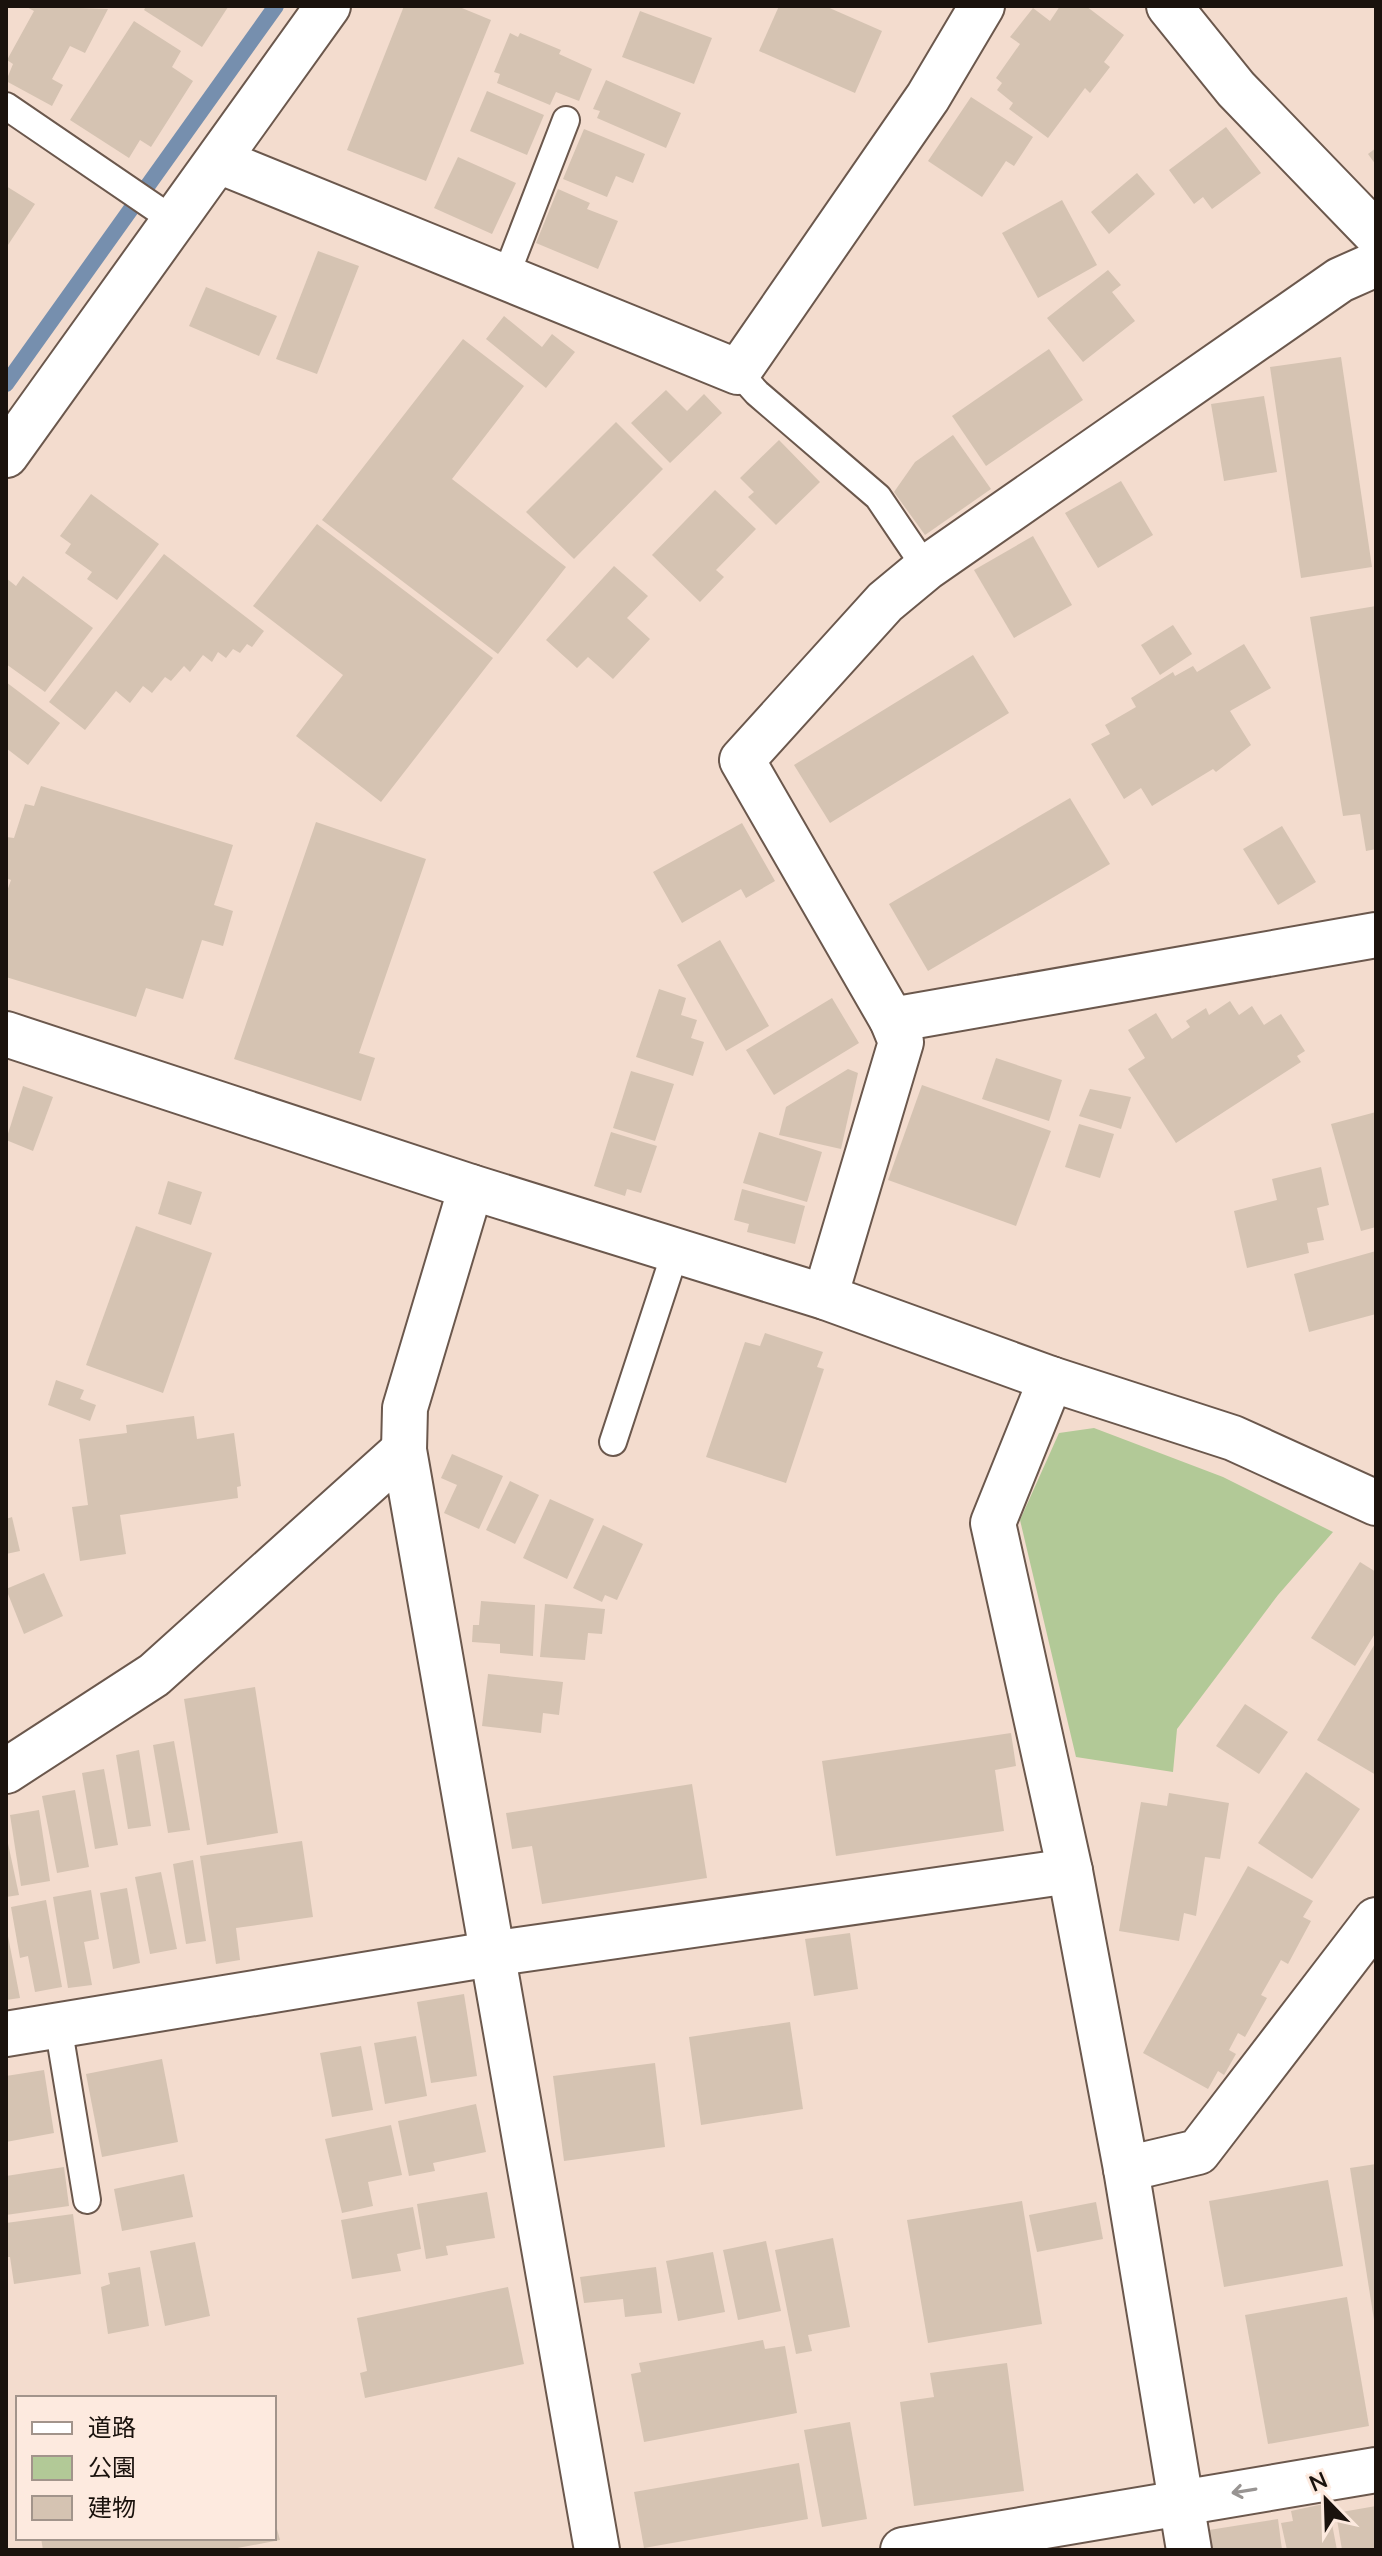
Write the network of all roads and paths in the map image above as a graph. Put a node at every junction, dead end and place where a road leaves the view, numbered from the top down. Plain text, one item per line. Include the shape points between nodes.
1 (328, 6) edge
2 (982, 6) edge
3 (1169, 6) edge
4 (6, 106) edge
5 (566, 120) dead end
6 (219, 161) junction
7 (176, 222) junction
8 (1376, 234) edge
9 (1376, 264) edge
10 (505, 278) junction
11 (738, 372) junction
12 (7, 452) edge
13 (926, 568) junction
14 (1376, 935) edge
15 (892, 1020) junction
16 (6, 1034) edge
17 (471, 1187) junction
18 (676, 1250) junction
19 (825, 1297) junction
20 (1051, 1379) junction
21 (613, 1442) dead end
22 (404, 1450) junction
23 (1376, 1503) edge
24 (6, 1771) edge
25 (1070, 1871) junction
26 (1376, 1920) edge
27 (491, 1954) junction
28 (58, 2025) junction
29 (6, 2034) edge
30 (1126, 2169) junction
31 (87, 2200) dead end
32 (1376, 2470) edge
33 (1180, 2502) junction
34 (597, 2550) edge
35 (903, 2550) edge
36 (1189, 2550) edge

1 - 6 street
2 - 11 street via 928,97
3 - 8 street via 1236,89
4 - 7 lane
5 - 10 lane
6 - 7 street
6 - 10 street
7 - 12 street
9 - 13 street via 1340,280
10 - 11 street
11 - 13 lane via 878,497
13 - 15 street via 885,602 742,760
14 - 15 street
15 - 19 street via 901,1042
16 - 17 street
17 - 18 street
17 - 22 street via 405,1408
18 - 19 street
18 - 21 lane
19 - 20 street
20 - 23 street via 1233,1438
20 - 25 street via 993,1523
22 - 24 street via 154,1675
22 - 27 street
25 - 27 street
25 - 30 street
26 - 30 street via 1198,2152
27 - 28 street
27 - 34 street
28 - 29 street
28 - 31 lane
30 - 33 street
32 -> 33 street
33 - 35 street
33 - 36 street

